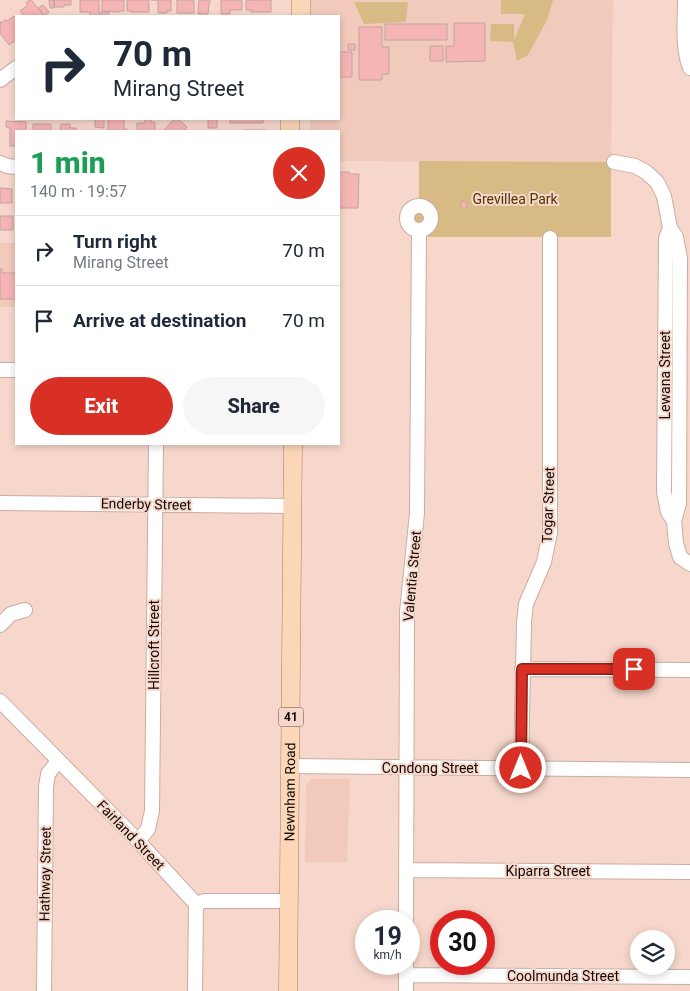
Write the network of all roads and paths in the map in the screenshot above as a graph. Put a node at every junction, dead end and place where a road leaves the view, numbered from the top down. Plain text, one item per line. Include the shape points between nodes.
1 (291, 0) edge
2 (301, 0) edge
3 (685, 0) edge
4 (291, 15) edge
5 (301, 15) edge
6 (690, 68) edge
7 (15, 69) edge
8 (0, 80) edge
9 (614, 162) dead end
10 (0, 163) edge
11 (15, 167) edge
12 (419, 230) dead end
13 (550, 238) dead end
14 (0, 370) edge
15 (15, 370) edge
16 (156, 445) edge
17 (292, 445) edge
18 (0, 503) edge
19 (154, 504) junction
20 (292, 506) junction
21 (690, 564) edge
22 (25, 610) dead end
23 (0, 625) edge
24 (522, 669) junction
25 (690, 670) edge
26 (0, 701) edge
27 (58, 761) junction
28 (290, 766) junction
29 (407, 768) junction
30 (521, 768) junction
31 (690, 770) edge
32 (138, 841) junction
33 (406, 870) junction
34 (690, 872) edge
35 (288, 901) junction
36 (196, 904) junction
37 (406, 910) edge
38 (420, 969) edge
39 (406, 975) edge
40 (690, 977) edge
41 (44, 991) edge
42 (195, 991) edge
43 (288, 991) edge
44 (406, 991) edge

1 - 4 main road
2 - 5 main road
3 - 6 street
7 - 8 street
9 - 21 street, Lewana Street via 646,172 657,182 664,196 670,228 666,238 664,492 668,512 674,520 680,557
10 - 11 street
12 - 29 street, Valentia Street via 417,513 407,612
13 - 24 street, Togar Street via 550,532 544,562 526,604
14 - 15 street
16 - 19 street, Hillcroft Street
17 - 20 main road, Newnham Road / 41
18 - 19 street, Enderby Street
19 - 20 street, Enderby Street
19 - 32 street, Hillcroft Street via 152,812 148,829
20 - 28 main road, Newnham Road / 41
22 - 23 street via 11,614
24 - 25 street
24 - 30 street, Togar Street
26 - 27 street, Fairland Street
27 - 32 street, Fairland Street
27 - 41 street, Hathway Street via 48,774 46,787
28 - 29 street, Condong Street
28 - 35 main road, Newnham Road / 41
29 - 30 street, Condong Street
29 - 33 street, Valentia Street
30 - 31 street, Condong Street
32 - 36 street, Fairland Street
33 - 34 street, Kiparra Street
33 - 37 street, Valentia Street
35 - 36 street via 204,901
35 - 43 main road, Newnham Road / 41
36 - 42 street
38 - 40 street, Coolmunda Street
39 - 44 street

